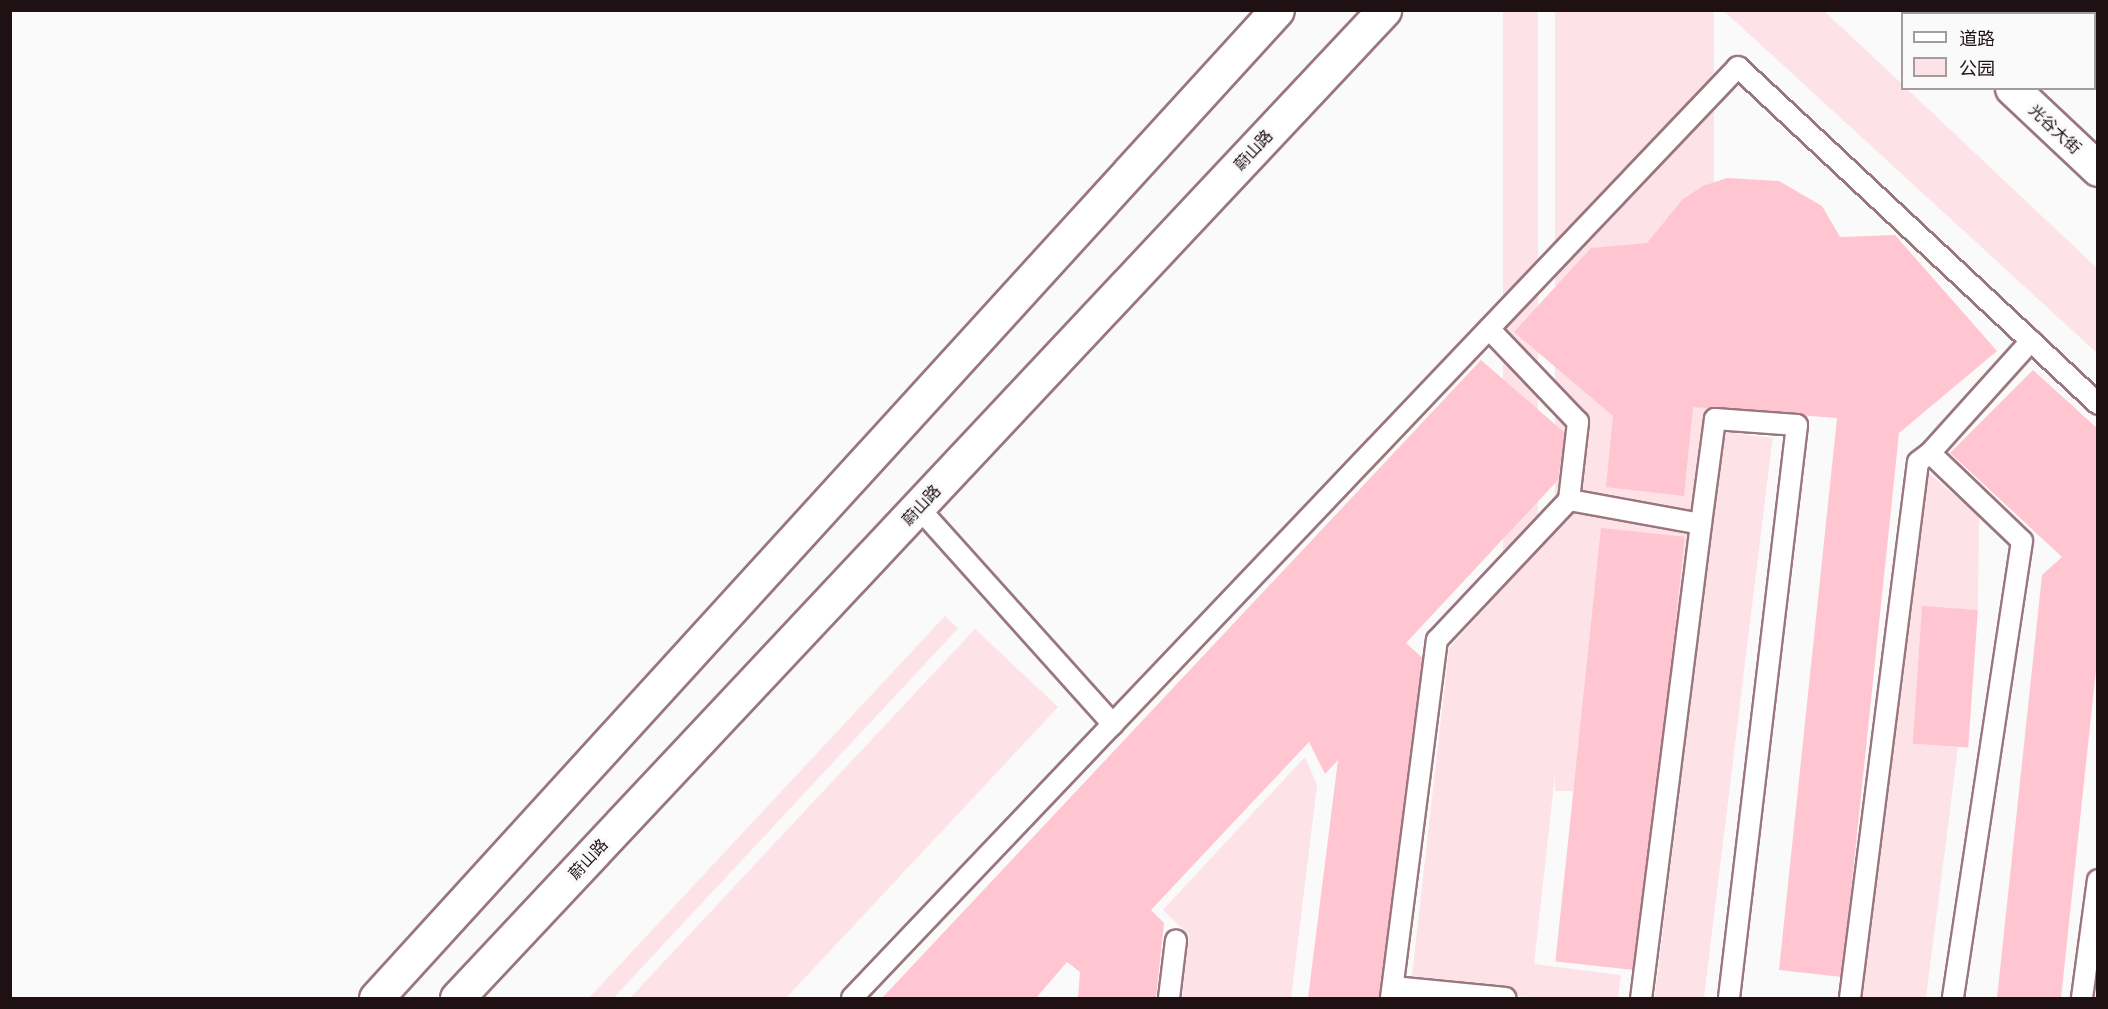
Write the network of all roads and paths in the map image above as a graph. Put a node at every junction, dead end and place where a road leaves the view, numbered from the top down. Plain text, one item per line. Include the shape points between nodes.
1 (1277, 10) edge
2 (1384, 10) edge
3 (2014, 90) edge
4 (2097, 169) edge
5 (1489, 329) junction
6 (2031, 341) junction
7 (2097, 404) edge
8 (1930, 453) junction
9 (1569, 500) junction
10 (918, 507) junction
11 (1701, 524) junction
12 (1113, 724) junction
13 (2097, 880) edge
14 (1176, 940) dead end
15 (1392, 993) edge
16 (376, 999) edge
17 (457, 999) edge
18 (852, 999) edge
19 (1169, 999) edge
20 (1505, 999) edge
21 (1641, 999) edge
22 (1729, 999) edge
23 (1850, 999) edge
24 (1953, 999) edge
25 (2082, 999) edge

1 - 16 main road
2 - 10 main road, 蔚山路
3 - 4 main road, 光谷大街
5 - 6 lane via 1738,67
5 - 9 lane via 1578,422
5 - 12 lane
6 - 7 lane
6 - 8 lane
8 - 23 lane via 1918,462
8 - 24 lane via 2022,542
9 - 11 lane
9 - 15 lane via 1437,640
10 - 12 lane
10 - 17 main road, 蔚山路
11 - 21 lane
11 - 22 lane via 1715,419 1797,425
12 - 18 lane
13 - 25 lane
14 - 19 lane
15 - 20 lane

